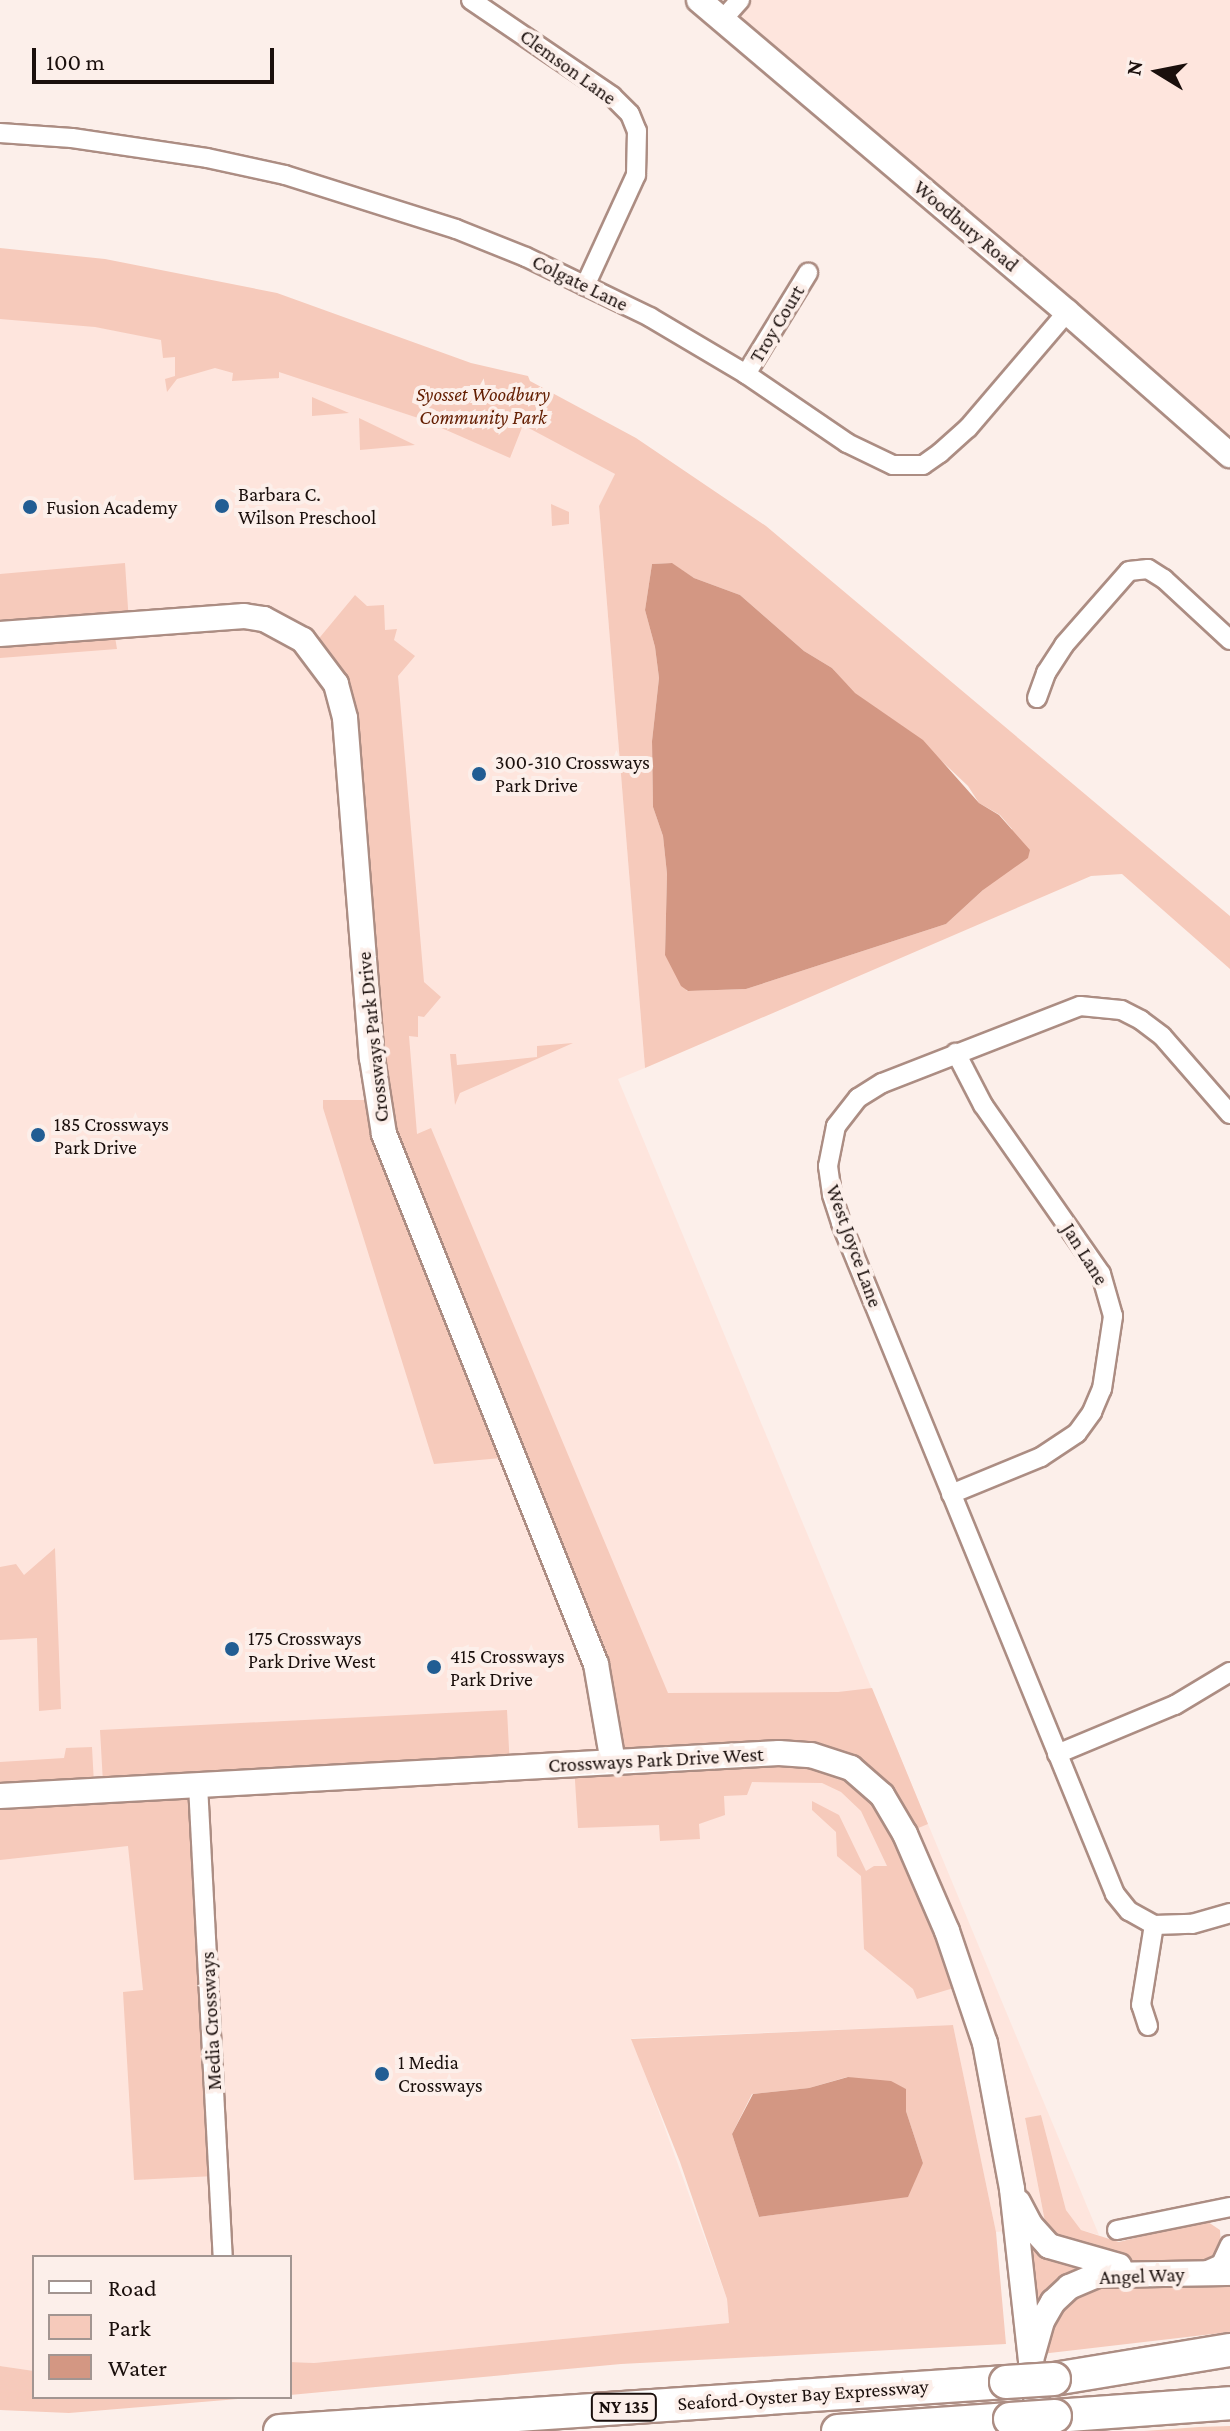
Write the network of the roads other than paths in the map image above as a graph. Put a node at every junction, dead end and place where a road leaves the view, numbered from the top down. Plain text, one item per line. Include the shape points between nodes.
1 (471, 0) edge
2 (699, 0) edge
3 (740, 0) edge
4 (722, 20) junction
5 (0, 133) edge
6 (808, 273) dead end
7 (585, 286) junction
8 (1067, 312) junction
9 (746, 374) junction
10 (1230, 455) edge
11 (0, 634) edge
12 (1230, 640) edge
13 (1037, 698) dead end
14 (956, 1053) junction
15 (1230, 1114) edge
16 (951, 1494) junction
17 (1229, 1674) edge
18 (1057, 1754) junction
19 (613, 1762) junction
20 (198, 1785) junction
21 (0, 1796) edge
22 (1230, 1913) edge
23 (1154, 1925) junction
24 (1148, 2026) dead end
25 (1012, 2189) junction
26 (1230, 2207) edge
27 (1117, 2230) dead end
28 (1230, 2245) edge
29 (223, 2255) edge
30 (1230, 2273) edge
31 (1164, 2274) junction
32 (1199, 2274) junction
33 (1230, 2350) edge
34 (1230, 2366) edge
35 (1043, 2369) junction
36 (1230, 2403) edge
37 (1230, 2414) edge
38 (1048, 2423) edge
39 (280, 2431) edge
40 (838, 2431) edge

1 - 7 street, Clemson Lane via 612,96 630,114 637,131 636,175
2 - 4 street, Woodbury Road
3 - 4 street
4 - 8 street, Woodbury Road
5 - 7 street, Colgate Lane via 134,146 285,175 456,229
6 - 9 street, Troy Court
7 - 9 street, Colgate Lane
8 - 9 street, Colgate Lane via 968,428 923,465 893,465 847,443
8 - 10 street, Woodbury Road
11 - 19 street, Crossways Park Drive via 244,616 264,619 303,640 336,684 345,718 372,1058 384,1134 596,1664
12 - 13 street via 1164,579 1148,569 1129,571 1064,645
14 - 15 street, West Joyce Lane via 1080,1006 1121,1010 1162,1036
14 - 16 street, West Joyce Lane via 858,1098 836,1126 828,1166 841,1223
14 - 16 street, Jan Lane via 983,1105 1101,1274 1113,1316 1102,1389 1077,1433 1041,1457
16 - 18 street, West Joyce Lane
17 - 18 street via 1175,1705
18 - 23 street, West Joyce Lane via 1115,1894 1129,1911
19 - 20 street, Crossways Park Drive West
19 - 25 street, Crossways Park Drive West via 811,1755 851,1768 882,1795 905,1834 967,1984 985,2043
20 - 21 street, Crossways Park Drive West
20 - 29 street, Media Crossways
22 - 23 street via 1192,1924
23 - 24 street via 1141,2005
25 - 31 street, Crossways Park Drive West via 1031,2226 1049,2246 1101,2263
25 - 35 street, Crossways Park Drive West
26 - 27 street
28 - 32 street via 1221,2264
30 - 32 street, Angel Way
31 - 32 street, Angel Way
31 - 35 street, Angel Way via 1097,2275 1069,2287 1042,2321
33 - 35 highway
34 - 35 highway, Seaford-Oyster Bay Expressway / NY 135
35 - 38 street, Angel Way
35 - 39 highway, Seaford-Oyster Bay Expressway / NY 135, bridge via 1006,2382
36 - 38 highway, Seaford-Oyster Bay Expressway
37 - 38 highway
38 - 40 highway, Seaford-Oyster Bay Expressway, bridge via 1010,2419

